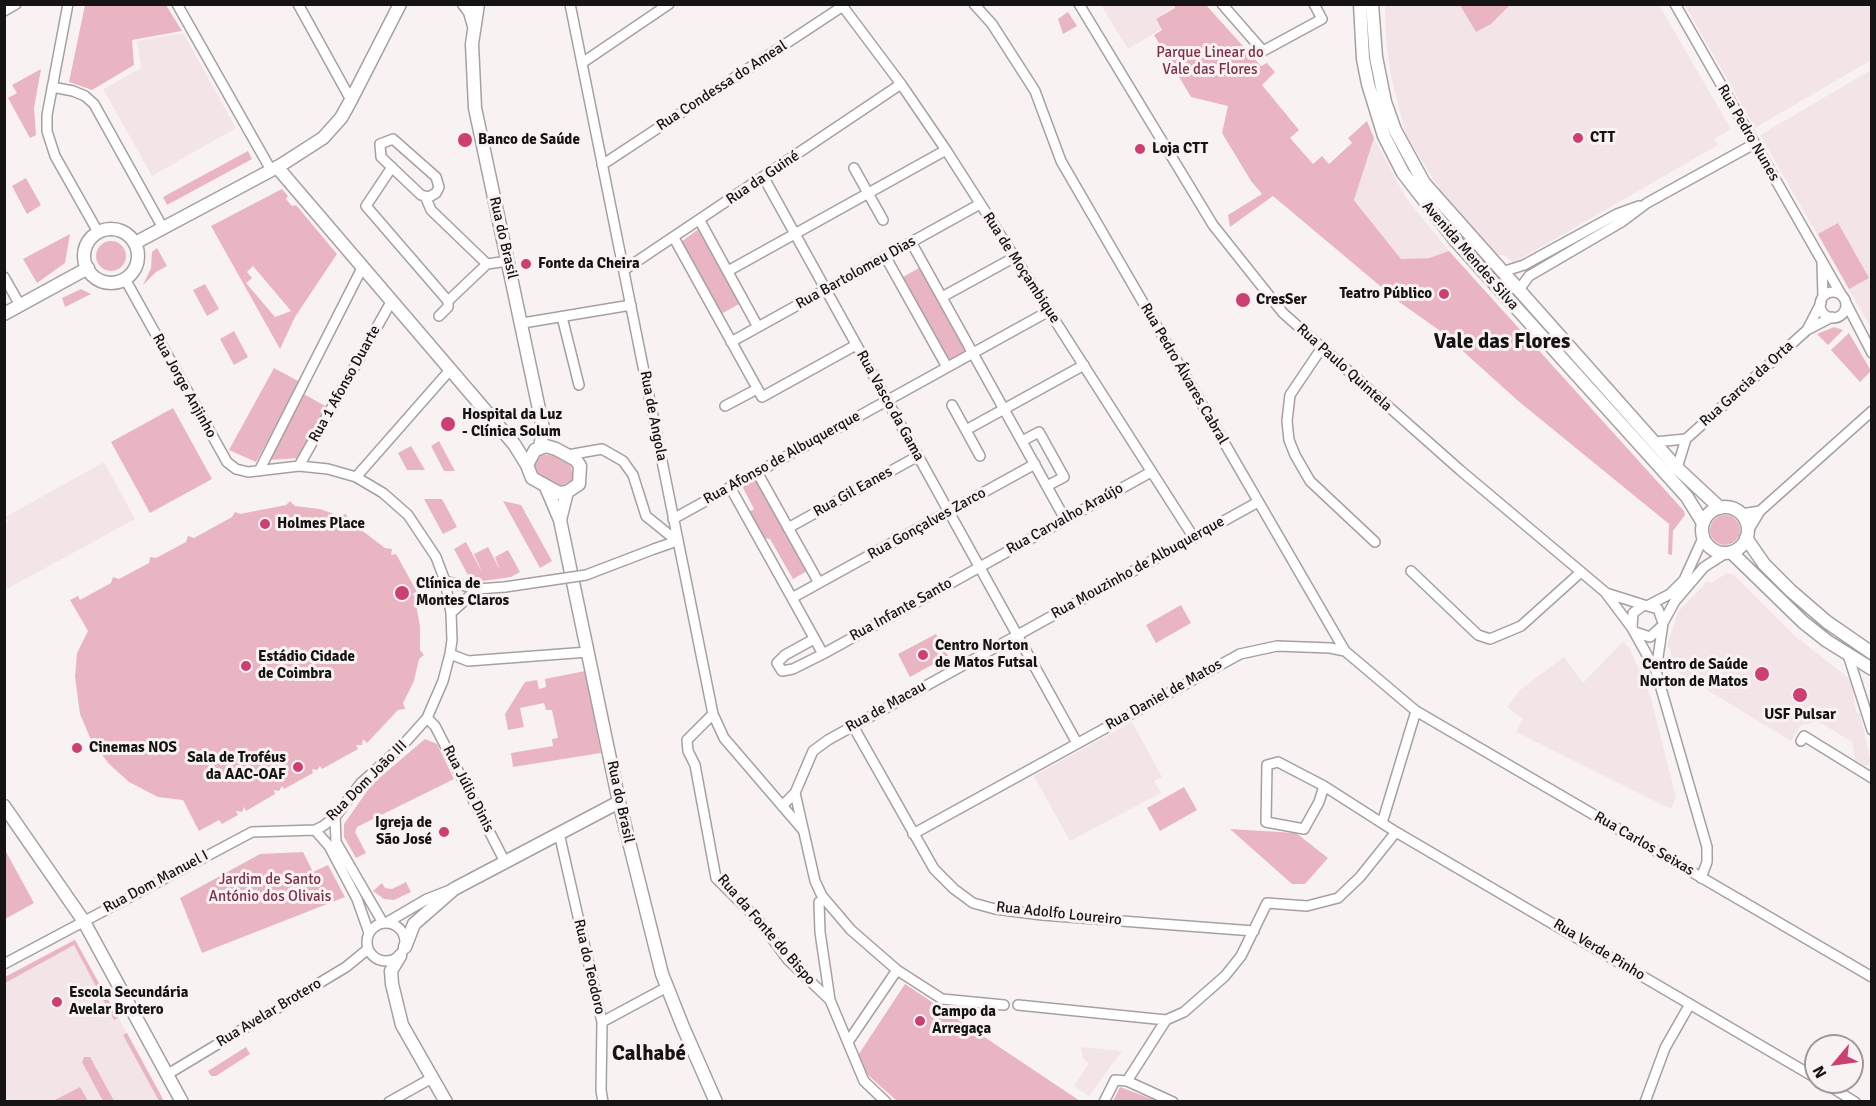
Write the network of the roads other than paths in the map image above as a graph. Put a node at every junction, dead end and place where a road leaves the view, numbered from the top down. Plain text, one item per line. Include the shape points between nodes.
1 (16, 4) edge
2 (68, 4) edge
3 (177, 4) edge
4 (298, 4) edge
5 (464, 4) edge
6 (477, 4) edge
7 (570, 4) edge
8 (669, 4) edge
9 (974, 4) edge
10 (1079, 4) edge
11 (1222, 4) edge
12 (1314, 4) edge
13 (1360, 4) edge
14 (1372, 4) edge
15 (1675, 4) edge
16 (842, 5) edge
17 (401, 6) edge
18 (4, 11) edge
19 (474, 27) junction
20 (582, 63) junction
21 (901, 84) junction
22 (52, 87) junction
23 (351, 100) junction
24 (1754, 144) junction
25 (946, 150) junction
26 (602, 165) junction
27 (392, 167) junction
28 (854, 168) dead end
29 (274, 169) junction
30 (764, 178) junction
31 (868, 193) junction
32 (425, 196) junction
33 (1647, 203) junction
34 (980, 204) junction
35 (883, 220) dead end
36 (700, 221) junction
37 (163, 228) junction
38 (98, 232) junction
39 (795, 234) junction
40 (674, 238) junction
41 (911, 242) junction
42 (135, 243) junction
43 (885, 256) junction
44 (1015, 257) junction
45 (508, 261) junction
46 (1822, 261) junction
47 (487, 264) junction
48 (88, 268) junction
49 (362, 268) junction
50 (624, 270) junction
51 (728, 271) junction
52 (1502, 272) junction
53 (4, 277) edge
54 (125, 279) junction
55 (826, 289) junction
56 (1518, 291) junction
57 (942, 297) junction
58 (1844, 298) junction
59 (1822, 300) junction
60 (448, 301) junction
61 (391, 302) junction
62 (631, 305) junction
63 (20, 306) junction
64 (1049, 311) junction
65 (4, 314) edge
66 (439, 316) dead end
67 (562, 317) junction
68 (1835, 317) junction
69 (523, 323) junction
70 (758, 327) junction
71 (1808, 330) junction
72 (1861, 333) junction
73 (731, 342) junction
74 (856, 345) junction
75 (1321, 350) junction
76 (1872, 352) edge
77 (973, 353) junction
78 (1084, 365) junction
79 (947, 367) junction
80 (450, 370) junction
81 (579, 385) dead end
82 (760, 393) junction
83 (887, 400) junction
84 (952, 405) dead end
85 (725, 406) dead end
86 (1004, 409) junction
87 (1872, 411) edge
88 (966, 430) junction
89 (1686, 439) junction
90 (1022, 441) junction
91 (1655, 442) junction
92 (514, 444) junction
93 (537, 449) junction
94 (568, 455) junction
95 (918, 456) junction
96 (980, 456) dead end
97 (1035, 464) junction
98 (527, 465) junction
99 (299, 466) junction
100 (1677, 468) junction
101 (260, 471) junction
102 (757, 472) junction
103 (1151, 472) junction
104 (356, 477) junction
105 (1047, 486) junction
106 (546, 487) junction
107 (730, 487) junction
108 (567, 492) junction
109 (1258, 502) junction
110 (1720, 508) junction
111 (1760, 511) junction
112 (949, 512) junction
113 (1741, 514) junction
114 (673, 519) junction
115 (1065, 519) junction
116 (560, 520) junction
117 (1703, 523) junction
118 (788, 528) junction
119 (1747, 535) junction
120 (1194, 538) junction
121 (1703, 538) junction
122 (677, 541) junction
123 (1375, 542) dead end
124 (1728, 553) junction
125 (980, 567) junction
126 (1411, 571) dead end
127 (1581, 572) junction
128 (445, 581) junction
129 (819, 584) junction
130 (477, 589) junction
131 (1605, 592) junction
132 (792, 598) junction
133 (1647, 605) junction
134 (451, 613) junction
135 (1663, 625) junction
136 (1634, 630) junction
137 (1017, 634) junction
138 (814, 639) junction
139 (588, 651) junction
140 (1345, 651) junction
141 (1872, 653) edge
142 (450, 654) junction
143 (823, 654) junction
144 (1848, 655) junction
145 (1872, 669) edge
146 (1656, 671) junction
147 (1872, 694) edge
148 (1864, 704) junction
149 (1416, 711) junction
150 (712, 714) junction
151 (428, 718) junction
152 (853, 726) junction
153 (1872, 730) edge
154 (1801, 741) dead end
155 (1077, 743) junction
156 (1872, 778) edge
157 (1324, 786) junction
158 (795, 793) junction
159 (619, 802) junction
160 (4, 806) edge
161 (782, 806) junction
162 (334, 817) junction
163 (1382, 823) junction
164 (315, 830) junction
165 (803, 830) junction
166 (1396, 832) junction
167 (559, 833) junction
168 (913, 834) junction
169 (505, 862) junction
170 (1701, 878) junction
171 (454, 889) junction
172 (819, 902) dead end
173 (83, 920) junction
174 (385, 923) junction
175 (1254, 931) junction
176 (369, 933) junction
177 (368, 949) junction
178 (402, 952) junction
179 (4, 964) edge
180 (897, 969) junction
181 (1872, 976) edge
182 (667, 987) junction
183 (830, 1000) junction
184 (1690, 1004) junction
185 (1004, 1005) dead end
186 (1018, 1005) dead end
187 (1166, 1020) junction
188 (602, 1022) junction
189 (848, 1042) junction
190 (1804, 1071) edge
191 (168, 1074) junction
192 (432, 1078) junction
193 (1127, 1081) junction
194 (182, 1101) edge
195 (388, 1101) edge
196 (446, 1101) edge
197 (603, 1101) edge
198 (716, 1101) edge
199 (886, 1101) edge
200 (1104, 1101) edge
201 (1173, 1101) edge
202 (1645, 1101) edge

1 - 18 street
2 - 22 street
3 - 29 street
4 - 23 street
5 - 19 main road, Rua do Brasil
6 - 19 main road, Rua do Brasil
7 - 20 street, Rua de Angola
8 - 20 street
9 - 109 street, Rua Pedro Álvares Cabral via 992,24 1035,91 1053,146
10 - 75 street, Rua Paulo Quintela via 1213,225 1283,313
11 - 12 street via 1263,51 1322,19
13 - 117 main road, Avenida Mendes Silva via 1363,59 1373,103 1384,136 1408,181 1455,240 1687,497
14 - 52 main road, Avenida Mendes Silva via 1380,79 1395,130 1424,183
15 - 24 street, Rua Pedro Nunes
16 - 21 street, Rua de Moçambique
16 - 26 street, Rua Condessa do Ameal
17 - 23 main road
19 - 45 main road, Rua do Brasil via 475,108
20 - 26 street, Rua de Angola
21 - 25 street, Rua de Moçambique
21 - 30 street, Rua da Guiné
22 - 37 street via 74,91 94,104
22 - 38 street via 47,115 50,143
23 - 29 main road via 323,138
24 - 33 street
24 - 46 street, Rua Pedro Nunes
25 - 31 street
25 - 34 street, Rua de Moçambique
26 - 50 street, Rua de Angola
27 - 32 street
27 - 32 street via 379,152 380,144 389,139 438,180 436,194
27 - 60 street via 366,206
28 - 31 street
29 - 37 main road
29 - 49 main road
30 - 36 street, Rua da Guiné
30 - 39 street, Rua Vasco da Gama
31 - 35 street
31 - 39 street
32 - 47 street via 431,210
33 - 52 street via 1617,214 1524,265
33 - 56 street via 1529,276
34 - 41 street, Rua Bartolomeu Dias
34 - 44 street, Rua de Moçambique
36 - 40 street, Rua da Guiné
36 - 51 street
37 - 42 main road
38 - 42 main road via 115,229
38 - 48 main road via 85,251
39 - 51 street
39 - 55 street, Rua Vasco da Gama
40 - 50 street, Rua da Guiné
40 - 73 street
41 - 43 street, Rua Bartolomeu Dias
41 - 57 street
42 - 54 main road via 136,267
43 - 55 street, Rua Bartolomeu Dias
43 - 79 street
44 - 57 street
44 - 64 street, Rua de Moçambique
45 - 47 street
45 - 69 main road, Rua do Brasil
46 - 58 street, Rua Pedro Nunes
46 - 59 street, Rua Pedro Nunes
47 - 60 street
48 - 54 main road via 100,280
48 - 63 main road
49 - 61 main road
49 - 101 street
50 - 62 street, Rua de Angola
51 - 70 street
52 - 56 main road, Avenida Mendes Silva
53 - 63 street
54 - 101 street, Rua Jorge Anjinho via 227,462 236,469
55 - 70 street, Rua Bartolomeu Dias
55 - 74 street, Rua Vasco da Gama
56 - 91 main road, Avenida Mendes Silva
57 - 77 street
58 - 59 street via 1835,292
58 - 68 street via 1845,308
58 - 72 street, Rua Pedro Nunes
59 - 68 street, Rua Pedro Nunes via 1824,313
59 - 71 street, Rua Garcia da Orta
60 - 66 street via 448,307
61 - 80 main road
61 - 99 street, Rua 1 Afonso Duarte
62 - 67 street
62 - 114 street, Rua de Angola
63 - 65 main road
64 - 77 street, Rua Afonso de Albuquerque
64 - 78 street, Rua de Moçambique
67 - 69 street
67 - 81 street
68 - 71 street, Rua Garcia da Orta
68 - 72 street, Rua Pedro Nunes
69 - 93 main road, Rua do Brasil via 543,428
70 - 73 street, Rua Bartolomeu Dias
71 - 89 street, Rua Garcia da Orta
72 - 76 street, Rua Pedro Nunes
73 - 82 street
74 - 82 street
74 - 83 street, Rua Vasco da Gama
75 - 123 street via 1290,395 1289,440 1311,481
75 - 127 street, Rua Paulo Quintela
77 - 79 street, Rua Afonso de Albuquerque
77 - 86 street
78 - 86 street
78 - 103 street, Rua de Moçambique
79 - 83 street, Rua Afonso de Albuquerque
80 - 92 main road
80 - 104 street
82 - 85 street
83 - 95 street, Rua Vasco da Gama
83 - 102 street, Rua Afonso de Albuquerque
84 - 88 street
86 - 88 street
86 - 90 street
87 - 111 street
88 - 96 street
89 - 91 street, Rua Garcia da Orta
89 - 100 street, Rua Garcia da Orta
90 - 97 street
90 - 105 street via 1039,432 1064,477
91 - 100 main road, Avenida Mendes Silva
92 - 93 main road
92 - 98 main road
93 - 94 main road via 546,446
93 - 98 main road, Rua do Brasil
94 - 108 main road, Rua do Brasil via 580,466 581,476 579,484
94 - 122 street via 602,449 623,461 633,475 646,516
95 - 112 street, Rua Vasco da Gama
95 - 118 street, Rua Gil Eanes
97 - 105 street
97 - 112 street, Rua Gonçalves Zarco
98 - 106 main road via 532,478
99 - 101 street, Rua Dom João III
99 - 104 street, Rua Dom João III
100 - 110 main road, Avenida Mendes Silva
102 - 107 street, Rua Afonso de Albuquerque
102 - 118 street
103 - 115 street, Rua Carvalho Araújo
103 - 120 street, Rua de Moçambique
104 - 128 street, Rua Dom João III via 383,493 408,515 436,557
105 - 115 street
106 - 108 main road
106 - 116 main road
107 - 114 street, Rua Afonso de Albuquerque
107 - 132 street
108 - 116 main road, Rua do Brasil
109 - 120 street, Rua Mouzinho de Albuquerque
109 - 140 street, Rua Pedro Álvares Cabral
110 - 113 main road, Avenida Mendes Silva
110 - 117 main road via 1712,511
111 - 113 street
111 - 119 street
112 - 125 street, Rua Vasco da Gama
112 - 129 street, Rua Gonçalves Zarco
113 - 119 main road
114 - 122 street, Rua de Angola
115 - 125 street, Rua Carvalho Araújo
116 - 139 main road, Rua do Brasil
117 - 121 main road
118 - 129 street
119 - 124 main road via 1738,549
119 - 141 main road via 1764,564 1799,598
120 - 137 street, Rua Mouzinho de Albuquerque
121 - 124 main road via 1712,549
121 - 133 street via 1684,580 1670,594
122 - 130 street, bridge via 586,575
122 - 150 street, Rua de Angola
124 - 135 street via 1694,577
124 - 144 main road via 1796,615
125 - 137 street, Rua Vasco da Gama
125 - 143 street, Rua Infante Santo
126 - 127 street via 1478,635 1490,639 1521,626
127 - 131 street, Rua Paulo Quintela
128 - 130 street
128 - 134 street, Rua Dom João III
129 - 132 street, Rua Gonçalves Zarco
130 - 134 street
131 - 133 street, Rua Paulo Quintela
131 - 136 street, Rua Paulo Quintela
132 - 138 street
133 - 135 street via 1658,609
133 - 136 street via 1633,614
134 - 142 street, Rua Dom João III
135 - 136 street via 1650,637
135 - 146 street
136 - 146 street, Rua Paulo Quintela
137 - 152 street, Rua de Macau
137 - 155 street, Rua Vasco da Gama
138 - 143 street
138 - 143 street, Rua Infante Santo via 777,663 782,671
139 - 142 street via 468,661
139 - 159 main road, Rua do Brasil
140 - 149 street
140 - 155 street, Rua Daniel de Matos via 1277,646 1240,654
142 - 151 street, Rua Dom João III
144 - 145 main road
144 - 148 street
146 - 170 street via 1707,847
147 - 148 street
148 - 153 street
149 - 163 street
149 - 170 street, Rua Carlos Seixas
150 - 161 street, Rua de Angola via 724,738
150 - 183 street, Rua da Fonte do Bispo via 687,740 716,878 759,921 788,960
151 - 162 street, Rua Dom João III via 361,783
151 - 169 street, Rua Júlio Dinis
152 - 158 street, Rua de Macau via 813,751
152 - 168 street, Rua Adolfo Loureiro
154 - 156 street via 1804,736
155 - 168 street, Rua Daniel de Matos
157 - 157 street, Rua Verde Pinho via 1278,762 1267,765 1266,822 1304,829
157 - 163 street, Rua Verde Pinho
158 - 161 street, Rua de Macau
158 - 165 street
159 - 167 main road
159 - 182 main road, Rua do Brasil
160 - 173 main road
161 - 165 street, Rua de Angola
162 - 164 street, Rua Dom João III
162 - 174 street via 336,842
163 - 166 street, Rua Verde Pinho
164 - 173 street, Rua Dom Manuel I via 252,832
164 - 176 street via 329,846 346,878
165 - 180 street via 815,881 829,905 851,930
166 - 175 street via 1338,898 1307,906 1267,903
166 - 184 street, Rua Verde Pinho
167 - 169 main road
167 - 188 street, Rua do Teodoro
168 - 175 street, Rua Adolfo Loureiro via 934,869 973,903 995,909
169 - 171 main road
170 - 181 street, Rua Carlos Seixas
171 - 174 street
171 - 178 main road via 414,924
172 - 183 street
173 - 179 street, Rua Dom Manuel I
173 - 191 main road
174 - 176 street
174 - 178 street via 401,930
175 - 187 street via 1241,956 1214,988 1184,1012
176 - 177 street
177 - 178 street via 381,961 392,961
177 - 191 street, Rua Avelar Brotero via 346,967
178 - 192 main road via 391,971 396,1007
180 - 185 street via 942,999
180 - 189 street
182 - 188 street
182 - 198 main road, Rua do Brasil
183 - 189 street, Rua da Fonte do Bispo
184 - 190 street, Rua Verde Pinho
184 - 202 street via 1665,1048
186 - 187 street
187 - 193 street
188 - 197 street, Rua do Teodoro
189 - 199 street, Rua da Fonte do Bispo via 864,1081
191 - 194 main road
192 - 195 street
192 - 196 main road
193 - 200 street via 1115,1080
193 - 201 street

